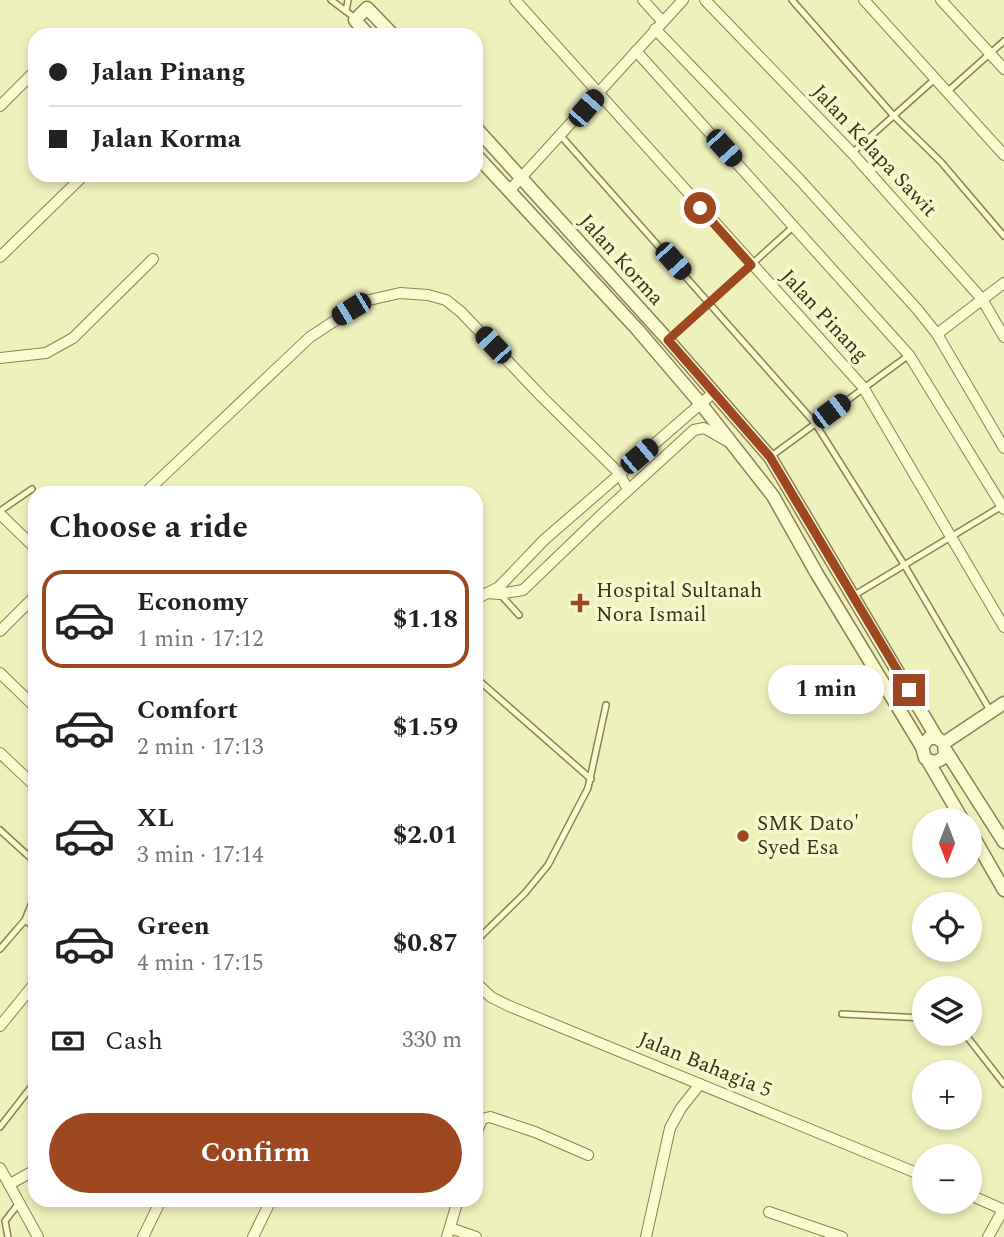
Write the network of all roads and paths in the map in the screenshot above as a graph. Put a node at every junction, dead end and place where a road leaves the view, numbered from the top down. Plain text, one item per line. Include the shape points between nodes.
1 (331, 0) edge
2 (348, 0) edge
3 (515, 0) edge
4 (643, 0) edge
5 (683, 0) edge
6 (705, 0) edge
7 (792, 0) edge
8 (864, 0) edge
9 (941, 0) edge
10 (350, 14) junction
11 (659, 25) junction
12 (361, 28) edge
13 (387, 28) edge
14 (1004, 41) edge
15 (636, 51) junction
16 (989, 55) junction
17 (1004, 69) edge
18 (28, 78) edge
19 (936, 78) junction
20 (948, 91) junction
21 (599, 93) junction
22 (0, 106) edge
23 (893, 115) junction
24 (483, 136) edge
25 (561, 136) junction
26 (852, 153) junction
27 (1004, 155) edge
28 (483, 163) edge
29 (521, 179) junction
30 (77, 182) edge
31 (509, 191) junction
32 (794, 226) junction
33 (1004, 236) edge
34 (0, 257) edge
35 (153, 260) dead end
36 (751, 265) junction
37 (1004, 283) edge
38 (982, 299) junction
39 (710, 302) junction
40 (937, 334) junction
41 (1004, 337) edge
42 (668, 340) junction
43 (909, 355) junction
44 (0, 358) edge
45 (863, 387) junction
46 (713, 393) junction
47 (701, 404) junction
48 (816, 423) junction
49 (730, 442) junction
50 (1004, 448) edge
51 (770, 457) junction
52 (619, 473) junction
53 (152, 486) edge
54 (628, 490) junction
55 (28, 492) edge
56 (595, 495) junction
57 (1003, 508) edge
58 (606, 510) junction
59 (0, 513) edge
60 (952, 536) junction
61 (28, 541) edge
62 (905, 566) junction
63 (499, 590) junction
64 (483, 595) edge
65 (853, 596) junction
66 (28, 603) edge
67 (519, 615) dead end
68 (1004, 627) edge
69 (0, 631) edge
70 (0, 673) edge
71 (483, 684) edge
72 (28, 701) edge
73 (1004, 704) edge
74 (607, 705) dead end
75 (990, 712) junction
76 (943, 744) junction
77 (922, 747) junction
78 (0, 753) edge
79 (928, 761) junction
80 (28, 779) edge
81 (591, 779) junction
82 (955, 808) edge
83 (0, 831) edge
84 (1004, 842) edge
85 (982, 852) edge
86 (28, 856) edge
87 (1004, 890) edge
88 (28, 912) edge
89 (25, 920) junction
90 (28, 922) edge
91 (483, 934) edge
92 (0, 949) edge
93 (483, 989) edge
94 (28, 992) edge
95 (842, 1014) dead end
96 (912, 1017) edge
97 (0, 1026) edge
98 (974, 1046) edge
99 (700, 1084) junction
100 (1004, 1084) edge
101 (28, 1091) edge
102 (483, 1119) edge
103 (0, 1127) edge
104 (588, 1155) dead end
105 (0, 1168) edge
106 (912, 1171) edge
107 (28, 1174) edge
108 (10, 1184) junction
109 (982, 1200) edge
110 (19, 1203) junction
111 (158, 1207) edge
112 (268, 1207) edge
113 (456, 1207) edge
114 (1003, 1210) edge
115 (769, 1212) dead end
116 (449, 1233) edge
117 (838, 1236) edge
118 (8, 1237) edge
119 (37, 1237) edge
120 (143, 1237) edge
121 (253, 1237) edge
122 (476, 1237) edge
123 (646, 1237) edge
124 (988, 1237) edge

1 - 10 lane
2 - 10 lane
3 - 21 street, Jalan Pinang
4 - 11 street
5 - 11 street
6 - 26 street, Jalan Kelapa Sawit
7 - 23 lane
8 - 19 street
9 - 16 street
10 - 12 street
10 - 13 street via 369,8
11 - 15 street
11 - 40 street
14 - 16 lane
15 - 21 street
15 - 32 street
16 - 17 street
16 - 20 lane
18 - 22 street
19 - 20 street
19 - 23 lane
20 - 27 street
21 - 25 street
21 - 36 street, Jalan Pinang
23 - 26 lane
23 - 33 lane via 941,162
24 - 29 street, Jalan Korma
25 - 29 street
25 - 39 lane
26 - 38 street, Jalan Kelapa Sawit
28 - 31 street, Jalan Korma
29 - 31 street
29 - 42 street, Jalan Korma
30 - 34 street
31 - 47 street, Jalan Korma
32 - 36 lane
32 - 43 street
35 - 44 street via 73,338 47,353
36 - 39 lane
36 - 45 street, Jalan Pinang
37 - 38 street
38 - 40 street
38 - 41 street, Jalan Kelapa Sawit
39 - 42 lane
39 - 48 lane
40 - 50 street
42 - 46 street, Jalan Korma
43 - 45 lane
43 - 57 street
45 - 48 lane
45 - 60 street, Jalan Pinang
46 - 47 street
46 - 51 street, Jalan Korma
47 - 49 street, Jalan Korma
47 - 52 street
48 - 51 lane
48 - 62 lane
49 - 54 street via 704,428 694,430
49 - 77 street, Jalan Korma via 773,496
51 - 65 street, Jalan Korma
52 - 53 street via 461,312 446,300 400,293 365,301 310,337
52 - 54 street
52 - 56 street
54 - 58 street
55 - 59 lane
56 - 58 street
56 - 63 street via 544,540
57 - 60 lane
58 - 63 street via 523,590
59 - 61 street
60 - 62 lane
60 - 68 street, Jalan Pinang
62 - 65 lane
62 - 75 lane
63 - 64 street
63 - 67 lane
65 - 76 street, Jalan Korma
66 - 69 street
70 - 72 street
71 - 81 lane
73 - 75 street
74 - 81 lane
75 - 76 street
76 - 77 street via 929,738
76 - 79 street via 940,761
76 - 84 street, Jalan Korma
77 - 79 street
78 - 80 street
79 - 82 street
81 - 91 lane via 548,865
83 - 86 lane
85 - 87 street
88 - 89 lane
89 - 90 lane
89 - 92 lane
93 - 99 street, Jalan Bahagia 5 via 509,1006
94 - 97 street
95 - 96 lane
98 - 100 lane
99 - 106 street, Jalan Bahagia 5
99 - 123 street via 670,1128
101 - 103 lane
102 - 104 street via 535,1132
105 - 108 street
107 - 108 street
108 - 110 street
109 - 114 street
110 - 118 lane via 5,1221
110 - 119 street
111 - 120 street
112 - 121 street
113 - 116 street
114 - 124 street
115 - 117 street
116 - 122 street

